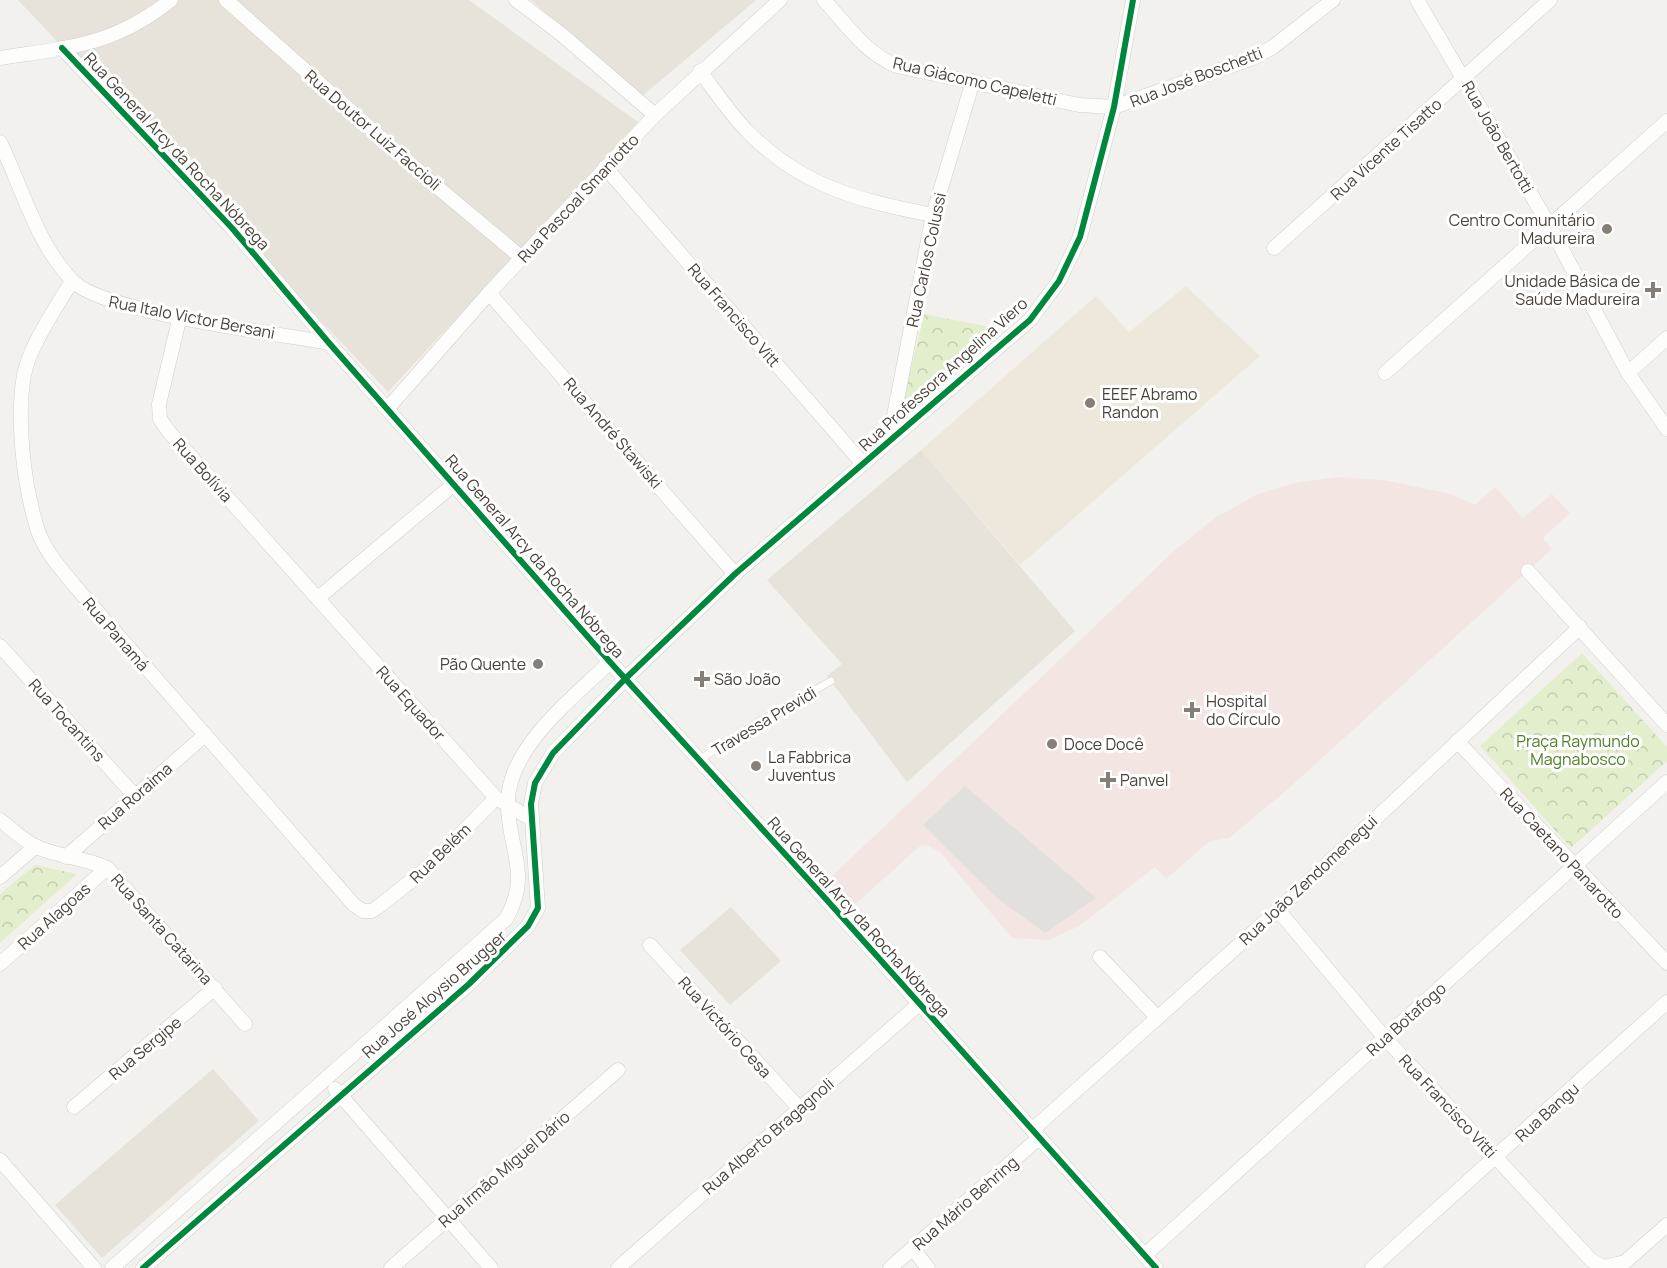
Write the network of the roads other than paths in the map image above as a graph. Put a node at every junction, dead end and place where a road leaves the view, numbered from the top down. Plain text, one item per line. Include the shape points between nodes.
1 (171, 0) edge
2 (226, 0) edge
3 (516, 0) edge
4 (780, 0) edge
5 (824, 0) edge
6 (1133, 0) edge
7 (1333, 0) edge
8 (1417, 0) edge
9 (1550, 0) edge
10 (62, 48) junction
11 (0, 58) edge
12 (699, 71) junction
13 (1465, 79) junction
14 (973, 81) junction
15 (1114, 107) junction
16 (655, 115) junction
17 (1667, 122) edge
18 (0, 142) edge
19 (605, 167) junction
20 (933, 215) junction
21 (1549, 225) junction
22 (1274, 248) dead end
23 (522, 258) junction
24 (72, 281) junction
25 (489, 293) junction
26 (180, 316) junction
27 (1667, 338) edge
28 (329, 343) junction
29 (1385, 373) dead end
30 (1628, 373) junction
31 (388, 408) junction
32 (1667, 429) edge
33 (888, 441) junction
34 (862, 464) junction
35 (454, 484) junction
36 (1528, 571) dead end
37 (735, 574) junction
38 (318, 598) junction
39 (1580, 627) junction
40 (0, 645) edge
41 (610, 662) junction
42 (625, 679) junction
43 (831, 681) dead end
44 (1667, 725) edge
45 (205, 735) junction
46 (534, 739) junction
47 (1457, 741) junction
48 (553, 753) junction
49 (699, 761) junction
50 (1667, 782) edge
51 (134, 795) junction
52 (502, 802) junction
53 (530, 818) junction
54 (0, 820) edge
55 (36, 846) junction
56 (66, 857) junction
57 (1574, 867) junction
58 (107, 868) junction
59 (0, 877) edge
60 (538, 883) junction
61 (520, 884) junction
62 (382, 904) joint
63 (1278, 910) junction
64 (495, 931) junction
65 (650, 945) dead end
66 (510, 946) junction
67 (1100, 957) dead end
68 (1667, 963) edge
69 (0, 964) edge
70 (455, 967) junction
71 (469, 984) junction
72 (215, 988) junction
73 (1667, 1002) edge
74 (919, 1004) junction
75 (1156, 1016) junction
76 (245, 1024) dead end
77 (1384, 1038) junction
78 (618, 1070) dead end
79 (327, 1079) junction
80 (339, 1094) junction
81 (74, 1107) dead end
82 (799, 1108) junction
83 (1036, 1134) junction
84 (1496, 1157) junction
85 (0, 1160) edge
86 (447, 1219) junction
87 (1667, 1225) edge
88 (913, 1249) junction
89 (1144, 1256) junction
90 (1604, 1267) edge
91 (94, 1268) edge
92 (112, 1268) edge
93 (143, 1268) edge
94 (391, 1268) edge
95 (491, 1268) edge
96 (618, 1268) edge
97 (890, 1268) edge
98 (928, 1268) edge
99 (1156, 1268) edge
100 (1372, 1268) edge

1 - 10 street via 133,27 105,40
2 - 23 street, Rua Doutor Luiz Faccioli
3 - 16 street
4 - 12 street, Rua Pascoal Smaniotto
5 - 14 street, Rua Giácomo Capeletti via 884,61 917,72
6 - 15 street, Rua Professora Angelina Viero
7 - 15 street, Rua José Boschetti via 1253,58
8 - 13 street, Rua João Bertotti
9 - 13 street, Rua Vicente Tisatto
10 - 11 street
10 - 28 street, Rua General Arcy da Rocha Nóbrega via 232,228
12 - 16 street, Rua Pascoal Smaniotto
12 - 20 street via 747,131 773,155 807,177 866,201
13 - 21 street, Rua João Bertotti
13 - 22 street, Rua Vicente Tisatto
14 - 15 street, Rua Giácomo Capeletti via 1079,105
14 - 20 street, Rua Carlos Colussi
15 - 33 street, Rua Professora Angelina Viero via 1080,237 1059,281 1030,320
16 - 19 street, Rua Pascoal Smaniotto
17 - 21 street
18 - 24 street, Rua Italo Victor Bersani via 42,236
19 - 23 street, Rua Pascoal Smaniotto
19 - 34 street, Rua Francisco Vitt
20 - 33 street, Rua Carlos Colussi
21 - 29 street
21 - 30 street, Rua João Bertotti
23 - 25 street, Rua Pascoal Smaniotto
24 - 26 street, Rua Italo Victor Bersani via 100,298
24 - 45 street, Rua Panamá via 44,328 24,374 21,423 28,486 39,532 51,556 74,585
25 - 31 street, Rua Pascoal Smaniotto
25 - 37 street, Rua André Stawiski
26 - 28 street, Rua Italo Victor Bersani
26 - 38 street, Rua Bolívia via 159,404 160,419
27 - 30 street
28 - 31 street, Rua General Arcy da Rocha Nóbrega
30 - 32 street, Rua João Bertotti
31 - 35 street, Rua General Arcy da Rocha Nóbrega
33 - 34 street, Rua Professora Angelina Viero
34 - 37 street, Rua Professora Angelina Viero
35 - 38 street
35 - 41 street, Rua General Arcy da Rocha Nóbrega
36 - 39 street
37 - 42 street, Rua Professora Angelina Viero
38 - 52 street, Rua Equador
39 - 44 street
39 - 47 street, Rua João Zendomenegui
40 - 51 street, Rua Tocantins
41 - 42 street, Rua General Arcy da Rocha Nóbrega
41 - 46 street
42 - 48 street, Rua José Aloysio Brugger
42 - 49 street, Rua General Arcy da Rocha Nóbrega
43 - 49 lane, Travessa Previdi
45 - 51 street, Rua Roraima
45 - 62 street, Rua Panamá via 354,905 372,911
46 - 48 street
46 - 52 street via 520,758
47 - 57 street, Rua Caetano Panarotto
47 - 63 street, Rua João Zendomenegui
48 - 53 street, Rua José Aloysio Brugger via 535,783
49 - 74 street, Rua General Arcy da Rocha Nóbrega
50 - 57 street, Rua Botafogo
51 - 56 street, Rua Roraima
52 - 53 street
52 - 61 street
52 - 62 street, Rua Belém
53 - 60 street, Rua José Aloysio Brugger
54 - 55 street, Rua Santa Catarina
55 - 56 street, Rua Santa Catarina
55 - 59 street
56 - 58 street, Rua Santa Catarina via 90,860
57 - 68 street, Rua Caetano Panarotto
57 - 77 street, Rua Botafogo
58 - 69 street, Rua Alagoas
58 - 72 street, Rua Santa Catarina
60 - 61 street
60 - 66 street, Rua José Aloysio Brugger via 538,908
61 - 64 street, Rua José Aloysio Brugger via 516,902
63 - 75 street, Rua João Zendomenegui
63 - 77 street, Rua Francisco Vitti
64 - 66 street
64 - 70 street, Rua José Aloysio Brugger
65 - 82 street, Rua Victório Cesa
66 - 71 street, Rua José Aloysio Brugger
67 - 75 street
70 - 71 street
70 - 79 street, Rua José Aloysio Brugger
71 - 80 street, Rua José Aloysio Brugger
72 - 76 street, Rua Santa Catarina
72 - 81 street, Rua Sergipe
73 - 84 street, Rua Bangu
74 - 82 street, Rua Alberto Bragagnoli
74 - 83 street, Rua General Arcy da Rocha Nóbrega
75 - 83 street, Rua João Zendomenegui
77 - 84 street, Rua Francisco Vitti
77 - 89 street, Rua Botafogo
78 - 86 street, Rua Irmão Miguel Dário
79 - 80 street
79 - 92 street, Rua José Aloysio Brugger
80 - 86 street
80 - 93 street, Rua José Aloysio Brugger
82 - 96 street, Rua Alberto Bragagnoli
83 - 88 street, Rua Mário Behring
83 - 89 street, Rua General Arcy da Rocha Nóbrega
84 - 90 street, Rua Francisco Vitti via 1591,1260
84 - 100 street, Rua Bangu
85 - 91 street
86 - 94 street, Rua Irmão Miguel Dário
86 - 95 street
87 - 90 street via 1625,1262
88 - 97 street, Rua Mário Behring
88 - 98 street
89 - 99 street, Rua General Arcy da Rocha Nóbrega

